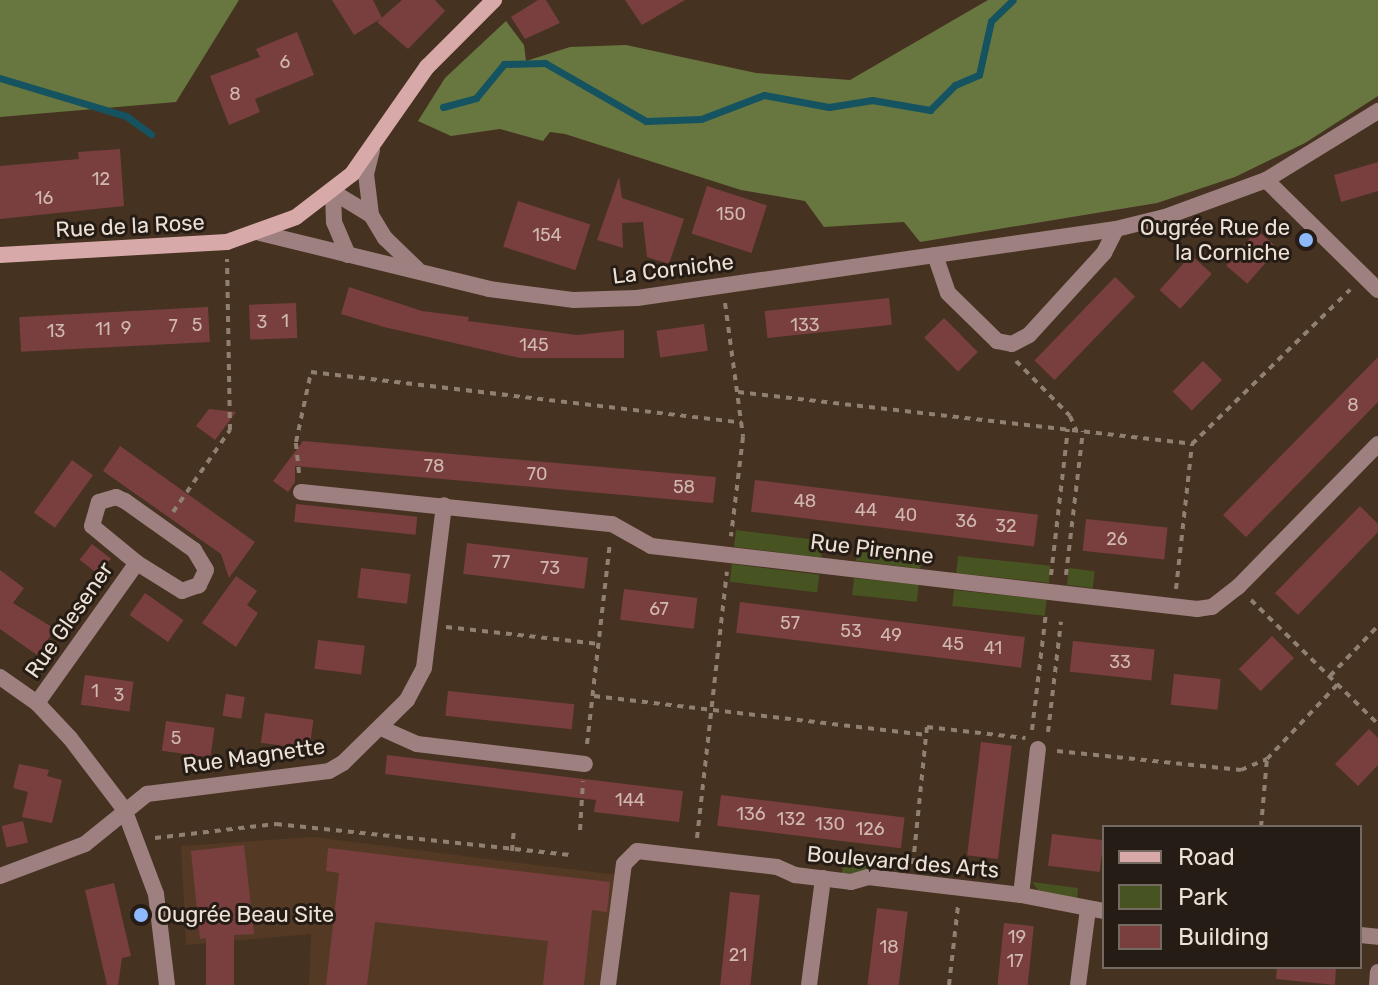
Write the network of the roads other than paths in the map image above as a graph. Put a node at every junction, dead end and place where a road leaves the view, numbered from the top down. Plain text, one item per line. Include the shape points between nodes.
1 (494, 0) edge
2 (1378, 111) edge
3 (372, 150) junction
4 (1266, 180) junction
5 (333, 192) junction
6 (371, 215) junction
7 (1116, 229) junction
8 (260, 233) junction
9 (0, 255) edge
10 (348, 255) junction
11 (935, 255) junction
12 (418, 270) junction
13 (1378, 290) edge
14 (1378, 444) edge
15 (301, 492) road end
16 (444, 505) junction
17 (137, 563) junction
18 (0, 677) edge
19 (37, 703) junction
20 (381, 728) junction
21 (1038, 746) road end
22 (585, 764) road end
23 (124, 809) junction
24 (0, 876) edge
25 (823, 878) junction
26 (1021, 895) junction
27 (1096, 910) edge
28 (1378, 972) edge
29 (167, 985) edge
30 (608, 985) edge
31 (809, 985) edge
32 (1078, 985) edge
33 (1377, 985) edge

1 - 3 main road, Rue de la Rose via 427,67
2 - 4 street, La Corniche
3 - 5 main road, Rue de la Rose
3 - 6 street via 366,174
4 - 7 street, La Corniche
4 - 13 street
5 - 6 street
5 - 8 main road, Rue de la Rose
5 - 10 street via 334,222
6 - 12 street via 385,238
7 - 11 street, La Corniche
7 - 11 street via 1104,253 1040,324 1011,344 997,341 948,293
8 - 9 main road, Rue de la Rose via 227,242
8 - 10 street, Rue de la Rose
10 - 12 street, La Corniche
11 - 12 street, La Corniche via 611,300 514,293
14 - 16 street, Rue Pirenne via 1212,607 1174,608 651,546 612,524
15 - 16 street, Rue Pirenne
16 - 20 street, Rue Magnette via 430,626 417,686
17 - 17 street, Rue Glesener via 92,526 93,510 116,497 201,557 206,570 199,585 182,591
17 - 19 street, Rue Glesener
18 - 19 street
19 - 23 street
20 - 22 street via 417,744
20 - 23 street, Rue Magnette via 329,771 157,791
21 - 26 street, Boulevard des Arts
23 - 24 street, Rue Magnette via 85,844
23 - 29 street via 162,921
25 - 26 street, Boulevard des Arts
25 - 30 street, Boulevard des Arts via 637,851 627,859
25 - 31 street
26 - 27 street, Boulevard des Arts
27 - 32 street
28 - 33 street

